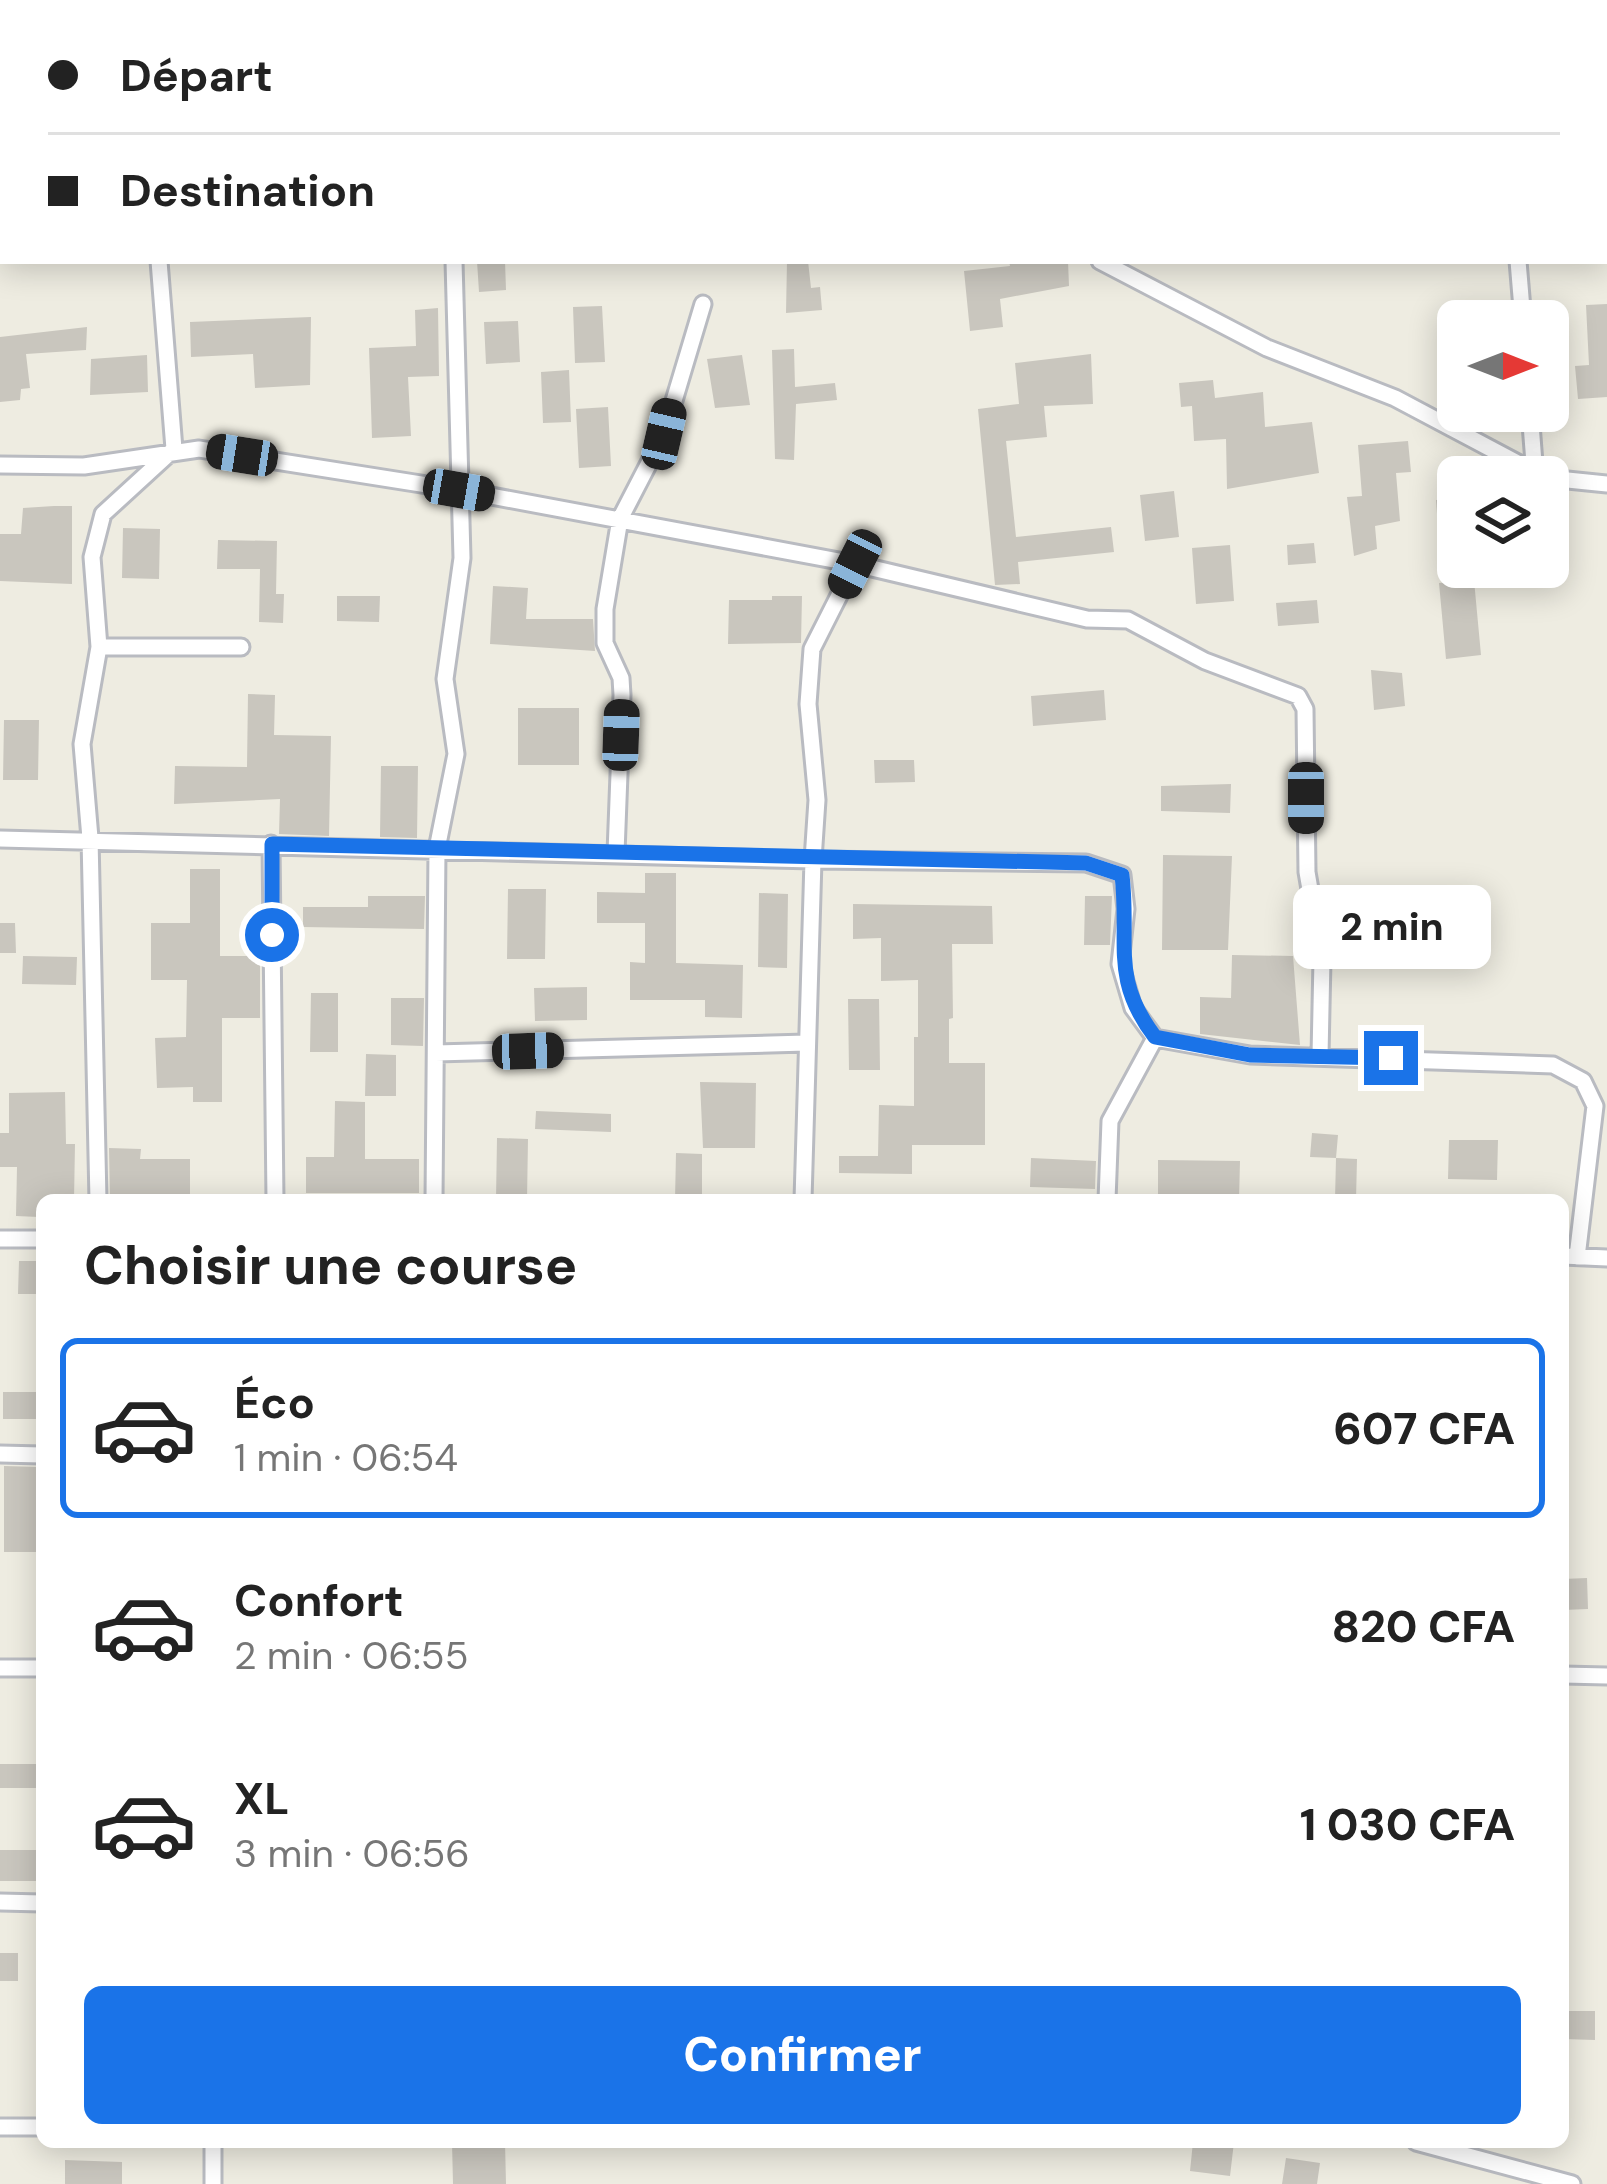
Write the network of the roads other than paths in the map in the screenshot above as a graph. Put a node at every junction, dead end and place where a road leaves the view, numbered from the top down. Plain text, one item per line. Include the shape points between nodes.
1 (159, 264) edge
2 (454, 264) edge
3 (1106, 264) edge
4 (1518, 264) edge
5 (1521, 300) edge
6 (703, 304) dead end
7 (174, 448) junction
8 (1503, 456) edge
9 (0, 465) edge
10 (1569, 480) edge
11 (1607, 484) edge
12 (459, 490) junction
13 (620, 519) junction
14 (855, 564) junction
15 (99, 646) junction
16 (241, 647) dead end
17 (0, 838) edge
18 (90, 838) junction
19 (272, 844) junction
20 (437, 849) junction
21 (616, 853) junction
22 (813, 860) junction
23 (1155, 1037) junction
24 (806, 1043) junction
25 (436, 1053) junction
26 (1320, 1056) junction
27 (98, 1194) edge
28 (275, 1194) edge
29 (434, 1194) edge
30 (803, 1194) edge
31 (1107, 1194) edge
32 (0, 1238) edge
33 (36, 1239) edge
34 (1570, 1257) edge
35 (1607, 1258) edge
36 (0, 1454) edge
37 (36, 1455) edge
38 (36, 1667) edge
39 (0, 1669) edge
40 (1569, 1675) edge
41 (1607, 1676) edge
42 (0, 1902) edge
43 (36, 1903) edge
44 (0, 2127) edge
45 (36, 2127) edge
46 (214, 2148) edge
47 (1438, 2148) edge
48 (213, 2184) edge
49 (1572, 2184) edge

1 - 7 street
2 - 12 street
3 - 8 street
4 - 5 street
6 - 13 street via 664,434
7 - 9 street via 84,466
7 - 12 street
7 - 15 street via 103,514 92,557
10 - 11 street
12 - 13 street
12 - 20 street via 461,592 445,679 456,754
13 - 14 street
13 - 21 street via 605,609 605,643 622,695
14 - 22 street via 812,649
14 - 26 street via 1076,617 1128,620 1205,661 1298,696 1306,709 1307,872 1322,959
15 - 16 street
15 - 18 street via 83,713
17 - 18 street
18 - 19 street
18 - 27 street
19 - 20 street
19 - 28 street
20 - 21 street
20 - 25 street
21 - 22 street
22 - 23 street via 1086,863 1122,875 1120,964 1133,1008
22 - 24 street
23 - 26 street via 1250,1055
23 - 31 street via 1110,1121
24 - 25 street
24 - 30 street
25 - 29 street
26 - 34 street via 1553,1065 1583,1082 1595,1106
32 - 33 street
34 - 35 street
36 - 37 street
38 - 39 street
40 - 41 street
42 - 43 street
44 - 45 street
46 - 48 street
47 - 49 street

